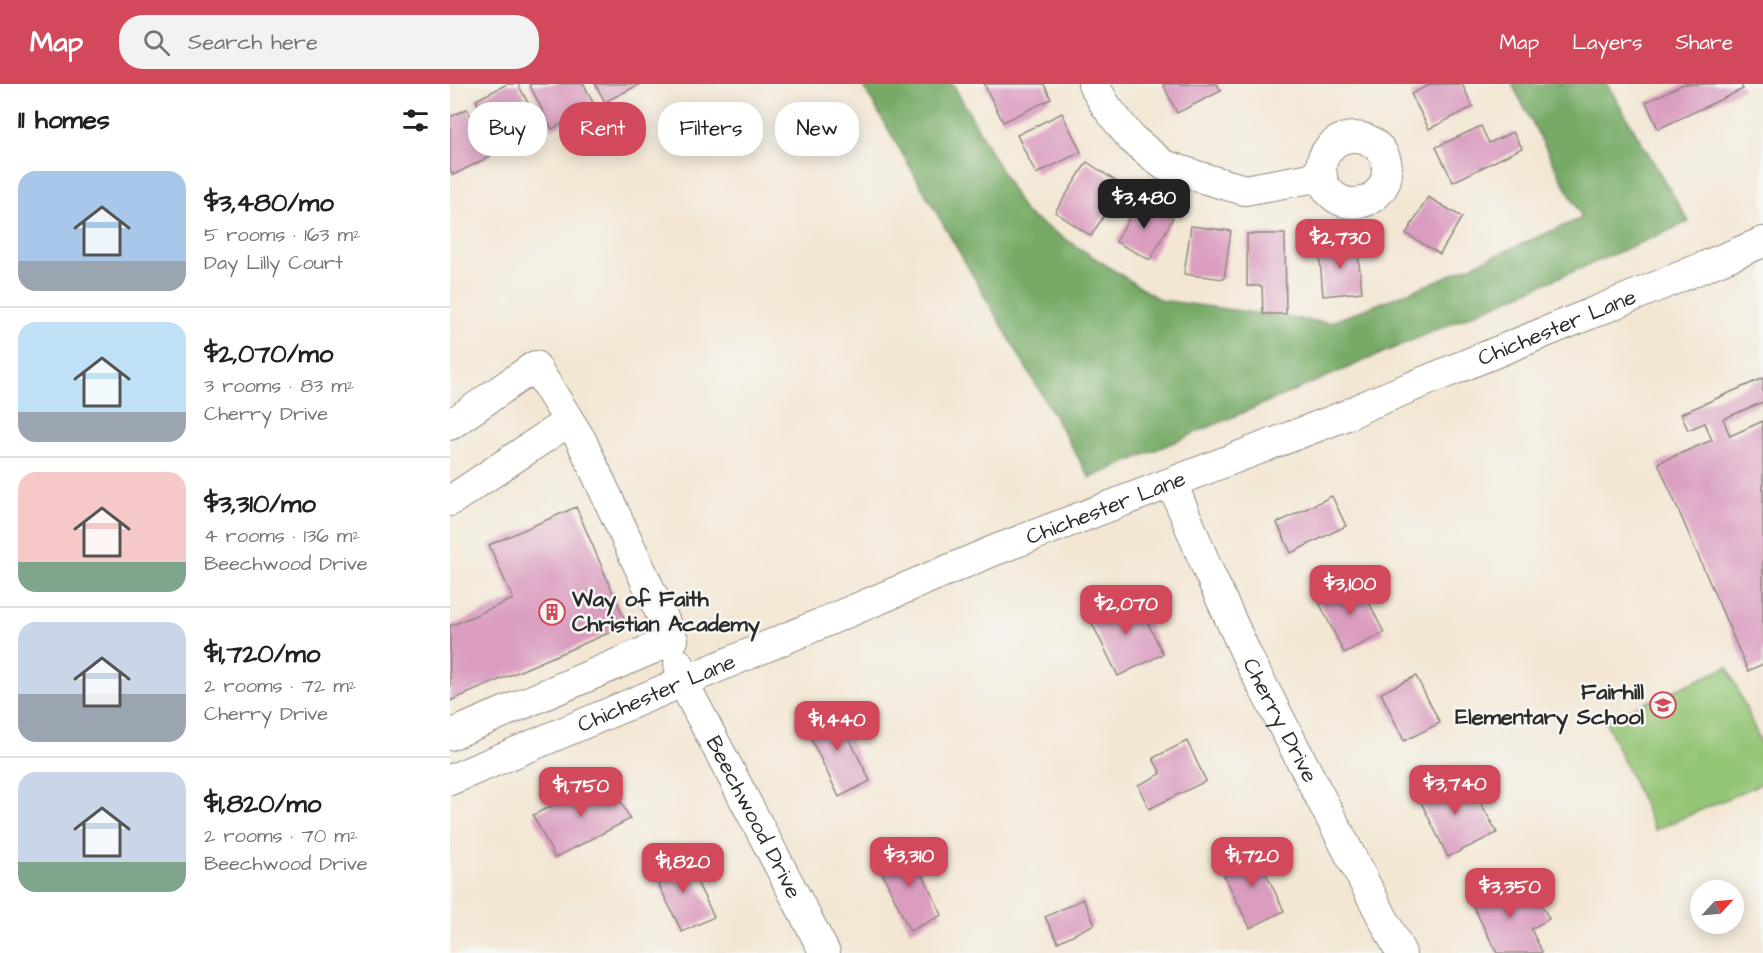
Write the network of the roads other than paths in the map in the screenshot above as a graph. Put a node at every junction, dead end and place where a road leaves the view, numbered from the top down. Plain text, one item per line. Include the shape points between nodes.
1 (1093, 84) edge
2 (1322, 176) dead end
3 (1763, 242) edge
4 (569, 421) junction
5 (450, 425) edge
6 (1172, 483) junction
7 (450, 501) edge
8 (673, 640) junction
9 (683, 682) junction
10 (450, 735) edge
11 (450, 780) edge
12 (825, 953) edge
13 (1401, 953) edge

1 - 2 street via 1131,138 1164,165 1245,190
3 - 6 street, Chichester Lane via 1347,415
4 - 5 street, Beechwood Drive via 535,366
4 - 7 street
4 - 8 street, Beechwood Drive
6 - 9 street, Chichester Lane via 993,551
6 - 13 street, Cherry Drive via 1248,658
8 - 9 street, Beechwood Drive
8 - 10 street
9 - 11 street, Chichester Lane
9 - 12 street, Beechwood Drive

